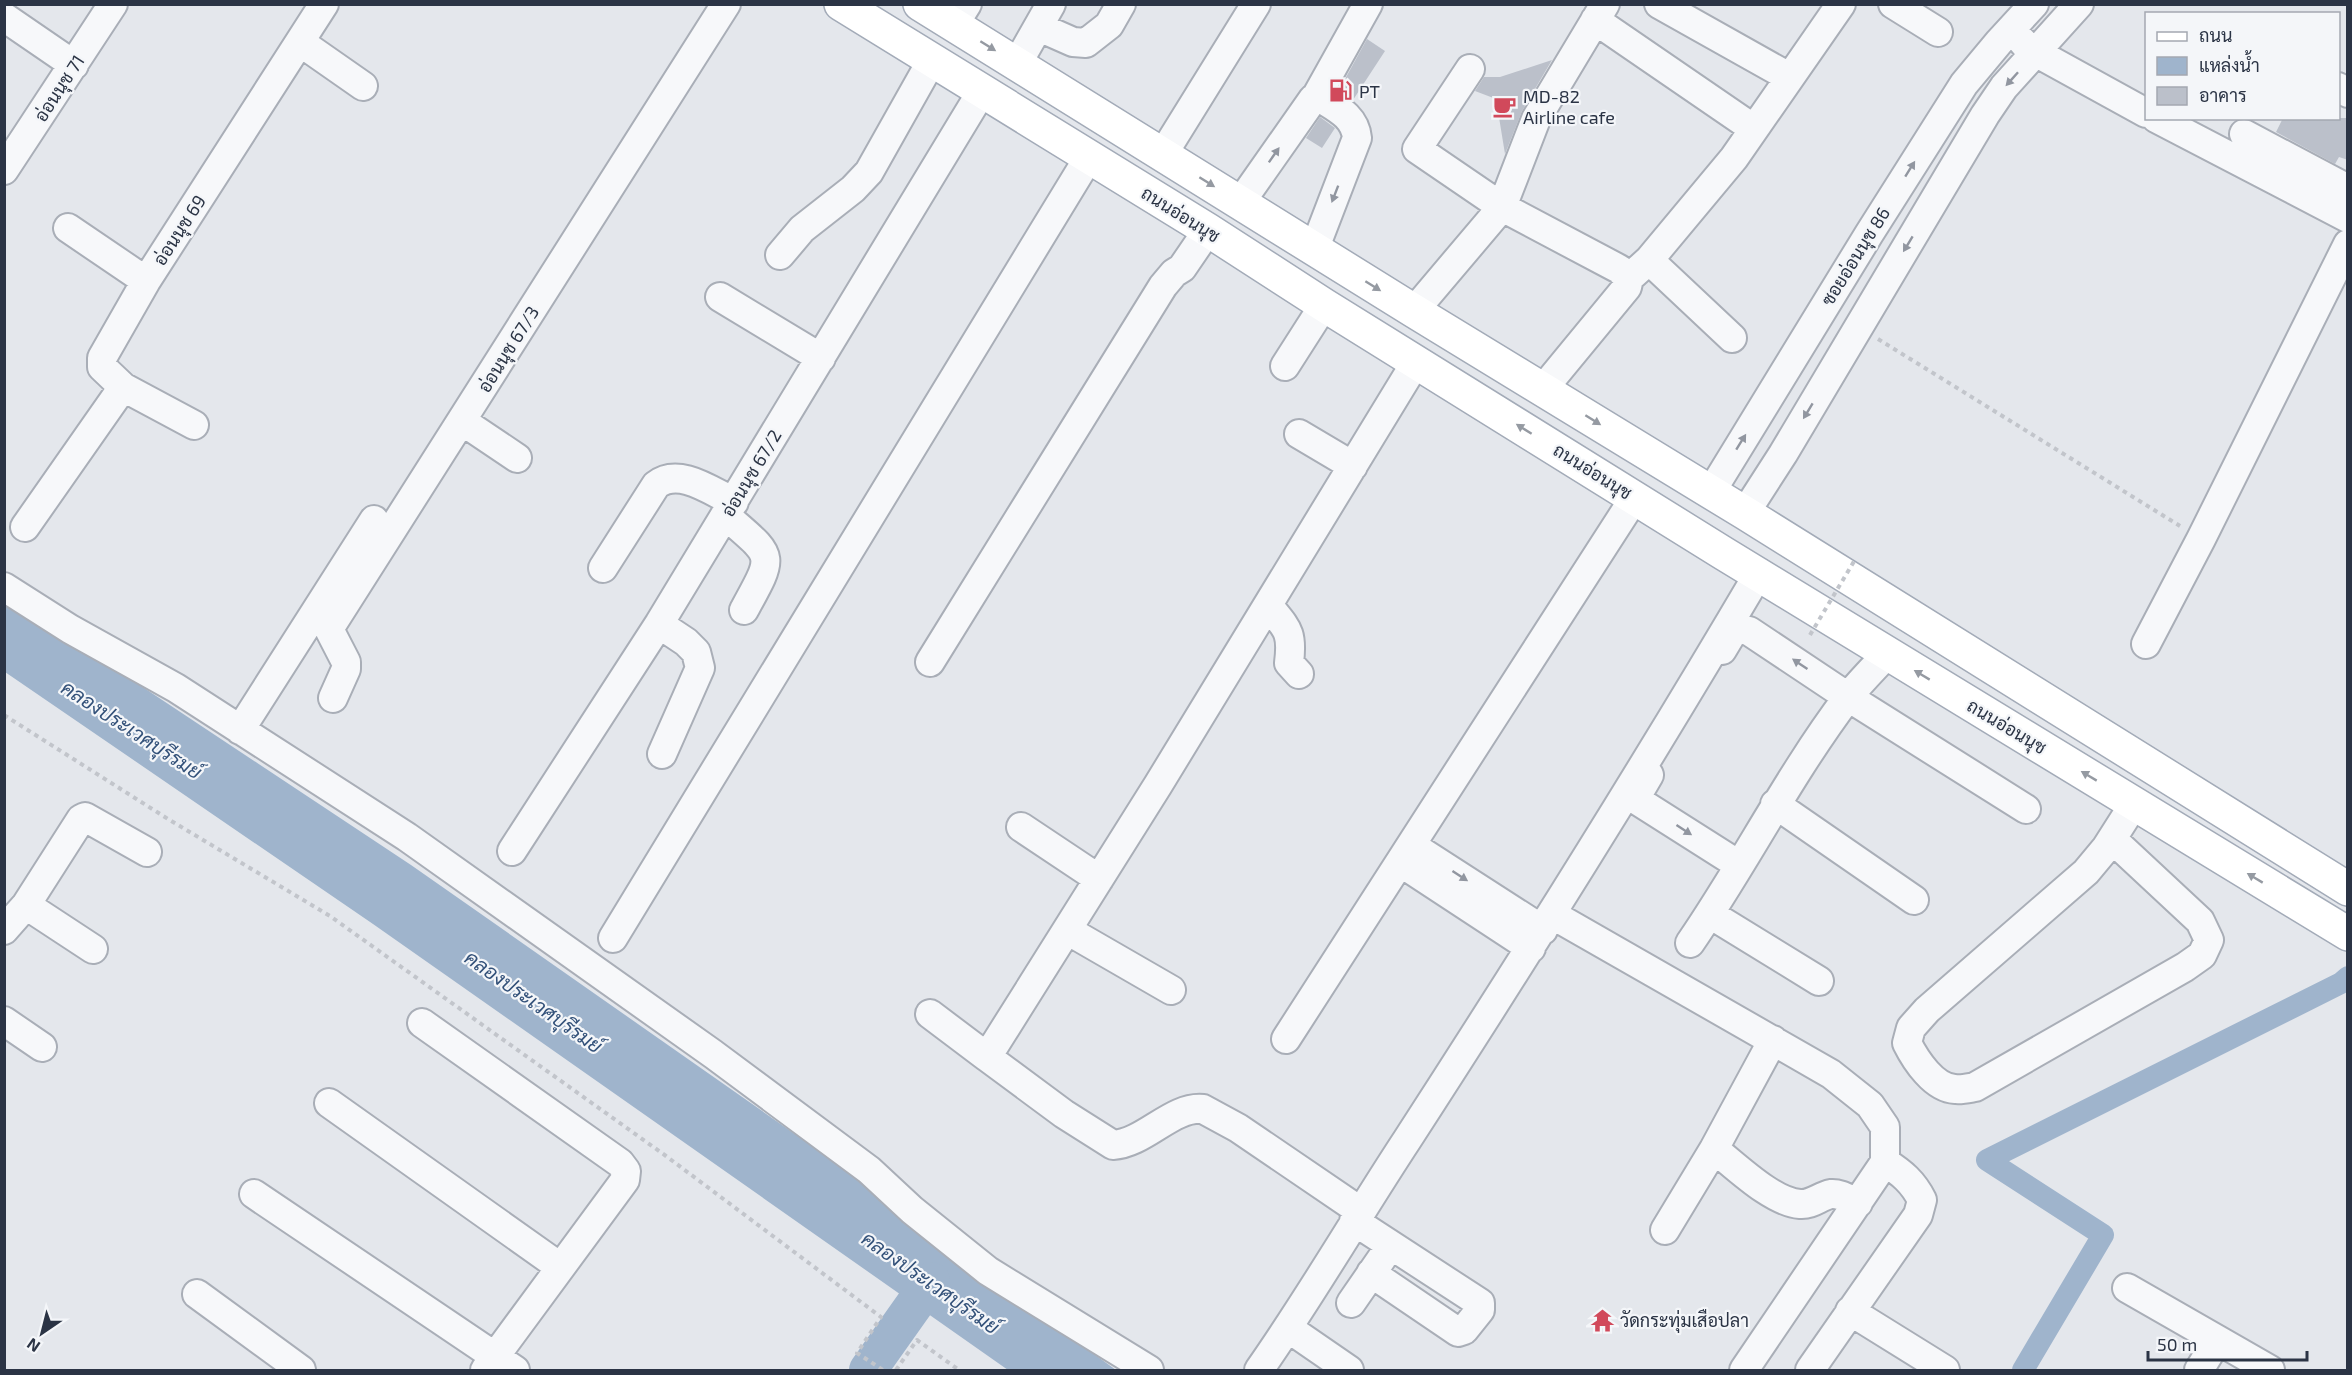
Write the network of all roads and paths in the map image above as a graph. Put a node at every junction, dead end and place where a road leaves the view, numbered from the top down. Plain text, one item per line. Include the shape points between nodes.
1 (112, 4) edge
2 (324, 4) edge
3 (726, 4) edge
4 (840, 4) edge
5 (920, 4) edge
6 (1121, 4) edge
7 (1256, 4) edge
8 (1368, 4) edge
9 (1659, 4) edge
10 (1841, 4) edge
11 (1893, 4) edge
12 (2034, 4) edge
13 (2079, 4) edge
14 (1600, 12) edge
15 (960, 15) edge
16 (1045, 16) edge
17 (4, 17) edge
18 (2011, 29) junction
19 (1938, 32) dead end
20 (300, 42) junction
21 (2036, 52) junction
22 (932, 60) junction
23 (1017, 64) junction
24 (74, 65) junction
25 (1470, 69) dead end
26 (1789, 77) junction
27 (363, 86) dead end
28 (982, 91) junction
29 (1316, 97) junction
30 (2145, 112) edge
31 (2165, 120) edge
32 (1754, 129) junction
33 (2243, 137) edge
34 (13, 142) edge
35 (1163, 154) junction
36 (1089, 157) junction
37 (4, 170) edge
38 (2348, 189) edge
39 (1240, 203) junction
40 (1503, 207) junction
41 (2348, 218) edge
42 (68, 228) dead end
43 (1208, 230) junction
44 (2348, 244) edge
45 (1314, 250) junction
46 (780, 255) dead end
47 (1639, 269) junction
48 (146, 281) junction
49 (720, 297) dead end
50 (1324, 305) junction
51 (1414, 311) junction
52 (1872, 335) dead end
53 (1732, 338) dead end
54 (821, 358) junction
55 (1416, 362) junction
56 (1285, 366) dead end
57 (123, 387) junction
58 (1543, 389) junction
59 (462, 421) junction
60 (194, 425) dead end
61 (1299, 434) dead end
62 (517, 458) dead end
63 (1353, 466) junction
64 (1711, 492) junction
65 (1635, 497) junction
66 (729, 509) junction
67 (1745, 513) junction
68 (374, 520) dead end
69 (25, 527) dead end
70 (1690, 531) junction
71 (2201, 539) junction
72 (1723, 552) junction
73 (1856, 558) dead end
74 (603, 568) dead end
75 (1759, 573) junction
76 (4, 587) edge
77 (1268, 605) junction
78 (744, 609) dead end
79 (659, 624) junction
80 (1810, 635) dead end
81 (2146, 644) dead end
82 (1888, 653) junction
83 (930, 662) dead end
84 (1299, 674) dead end
85 (1848, 697) junction
86 (333, 698) dead end
87 (240, 729) junction
88 (663, 754) dead end
89 (1775, 804) junction
90 (2134, 804) junction
91 (2026, 809) dead end
92 (1021, 827) dead end
93 (2112, 838) junction
94 (512, 851) dead end
95 (147, 852) dead end
96 (1406, 853) junction
97 (1739, 865) junction
98 (1099, 879) junction
99 (2336, 882) edge
100 (1914, 900) dead end
101 (26, 905) junction
102 (1710, 914) junction
103 (4, 930) edge
104 (1067, 930) junction
105 (1542, 931) junction
106 (2348, 934) edge
107 (613, 938) dead end
108 (1690, 944) dead end
109 (93, 949) dead end
110 (1819, 981) dead end
111 (1172, 990) dead end
112 (930, 1014) dead end
113 (4, 1021) edge
114 (422, 1023) dead end
115 (1286, 1039) dead end
116 (1773, 1040) junction
117 (42, 1047) dead end
118 (987, 1057) junction
119 (329, 1103) dead end
120 (1714, 1149) junction
121 (1886, 1162) junction
122 (254, 1194) dead end
123 (1858, 1203) junction
124 (1357, 1216) junction
125 (1665, 1230) dead end
126 (1391, 1244) junction
127 (560, 1267) junction
128 (1371, 1273) junction
129 (2127, 1288) dead end
130 (197, 1294) dead end
131 (1350, 1303) dead end
132 (1850, 1311) junction
133 (1288, 1328) junction
134 (2217, 1341) junction
135 (499, 1366) edge
136 (301, 1371) edge
137 (896, 1371) edge
138 (959, 1371) edge
139 (1149, 1371) edge
140 (1259, 1371) edge
141 (1349, 1371) edge
142 (1744, 1371) edge
143 (1810, 1371) edge
144 (1945, 1371) edge
145 (2199, 1371) edge
146 (2270, 1371) edge

1 - 24 street, อ่อนนุช 71
2 - 20 street, อ่อนนุช 69
3 - 59 street, อ่อนนุช 67/3
4 - 22 main road, ถนนอ่อนนุช
5 - 15 main road
6 - 16 street via 1109,25 1086,43 1073,42
7 - 35 street
8 - 29 street
9 - 26 street
10 - 26 street
11 - 19 street
12 - 18 street, ซอยอ่อนนุช 86
13 - 21 street
14 - 32 street
14 - 40 street via 1536,119
15 -> 23 main road
16 - 23 street
17 - 24 street
18 - 21 street
64 -> 18 street, ซอยอ่อนนุช 86 via 1964,84
20 - 27 street
20 - 48 street, อ่อนนุช 69
21 - 30 street
21 -> 67 street via 1985,115
22 - 28 main road, ถนนอ่อนนุช
22 - 46 street via 869,172 802,229
23 - 35 main road
24 - 34 street, อ่อนนุช 71
25 - 40 street via 1417,149
26 - 32 street
28 - 36 main road, ถนนอ่อนนุช
28 - 54 street, อ่อนนุช 67/2
39 -> 29 street
29 -> 45 street via 1347,114 1357,138
31 - 33 street
32 - 47 street
33 - 38 street
33 - 41 street
34 - 37 street, อ่อนนุช 71
35 -> 39 main road
36 - 43 main road, ถนนอ่อนนุช
36 - 107 street
39 - 45 main road
40 - 47 street via 1619,269
40 - 51 street
42 - 48 street
43 - 50 main road, ถนนอ่อนนุช
43 - 83 street via 1182,268 1163,286
44 - 71 street
45 -> 51 main road
47 - 53 street
47 - 58 street
48 - 57 street, อ่อนนุช 69 via 102,358 102,368
49 - 54 street
50 - 55 main road, ถนนอ่อนนุช
50 - 56 street
51 - 58 main road
52 - 71 path
54 - 66 street, อ่อนนุช 67/2
55 - 63 street
65 -> 55 main road, ถนนอ่อนนุช
57 - 60 street, อ่อนนุช 69
57 - 69 street
58 -> 64 main road
59 - 62 street
59 - 86 street, อ่อนนุช 67/3 via 329,629 346,662
61 - 63 street
63 - 77 street
64 - 67 main road
64 - 70 main road
65 - 70 main road, ถนนอ่อนนุช
65 - 96 street
66 - 74 street via 686,479 663,479
66 - 78 street via 766,557 765,571
66 - 79 street, อ่อนนุช 67/2
67 - 72 main road
67 - 99 main road
68 - 87 street
70 - 72 main road, ถนนอ่อนนุช
71 - 81 street
72 - 75 main road, ถนนอ่อนนุช
73 - 80 path, bridge
75 - 82 main road, ถนนอ่อนนุช
75 - 105 street
76 - 87 street
77 - 84 street via 1292,639 1289,663
77 - 98 street
79 - 88 street via 696,651 700,668
79 - 94 street, อ่อนนุช 67/2
82 - 85 street
90 -> 82 main road, ถนนอ่อนนุช
85 - 89 street
85 - 91 street
85 -> 97 street via 1749,631 1738,629 1731,635 1635,799
87 - 139 street via 407,837 713,1054 869,1170 988,1271
89 - 97 street
89 - 100 street
90 - 93 street
106 -> 90 main road, ถนนอ่อนนุช
92 - 98 street
93 - 93 street via 2200,921 2209,940 2202,955 1975,1087 1955,1089 1941,1084 1916,1060 1907,1043 1911,1028 2086,872
95 - 101 street via 81,819
96 - 105 street
96 - 115 street
97 - 102 street
98 - 104 street
101 - 103 street
101 - 109 street
102 - 108 street
102 - 110 street
104 - 111 street
104 - 118 street
105 - 116 street
105 - 124 street
112 - 118 street
113 - 117 street
114 - 127 street via 626,1171 625,1180
116 - 120 street
116 - 121 street via 1831,1074 1870,1105 1885,1127
118 - 124 street via 1113,1145 1136,1139 1182,1112 1203,1108 1238,1128
119 - 127 street
120 - 123 street via 1789,1202 1802,1205 1832,1194
120 - 125 street
121 - 123 street
121 - 132 street via 1904,1174 1922,1200 1918,1215
122 - 135 street
123 - 142 street
124 - 126 street
124 - 133 street
126 - 128 street
126 - 128 street via 1480,1303 1480,1310 1458,1332
127 - 135 street
128 - 131 street
129 - 134 street
130 - 136 street
132 - 143 street
132 - 144 street
133 - 140 street
133 - 141 street
134 - 145 street
134 - 146 street
137 - 138 path via 917,1340

